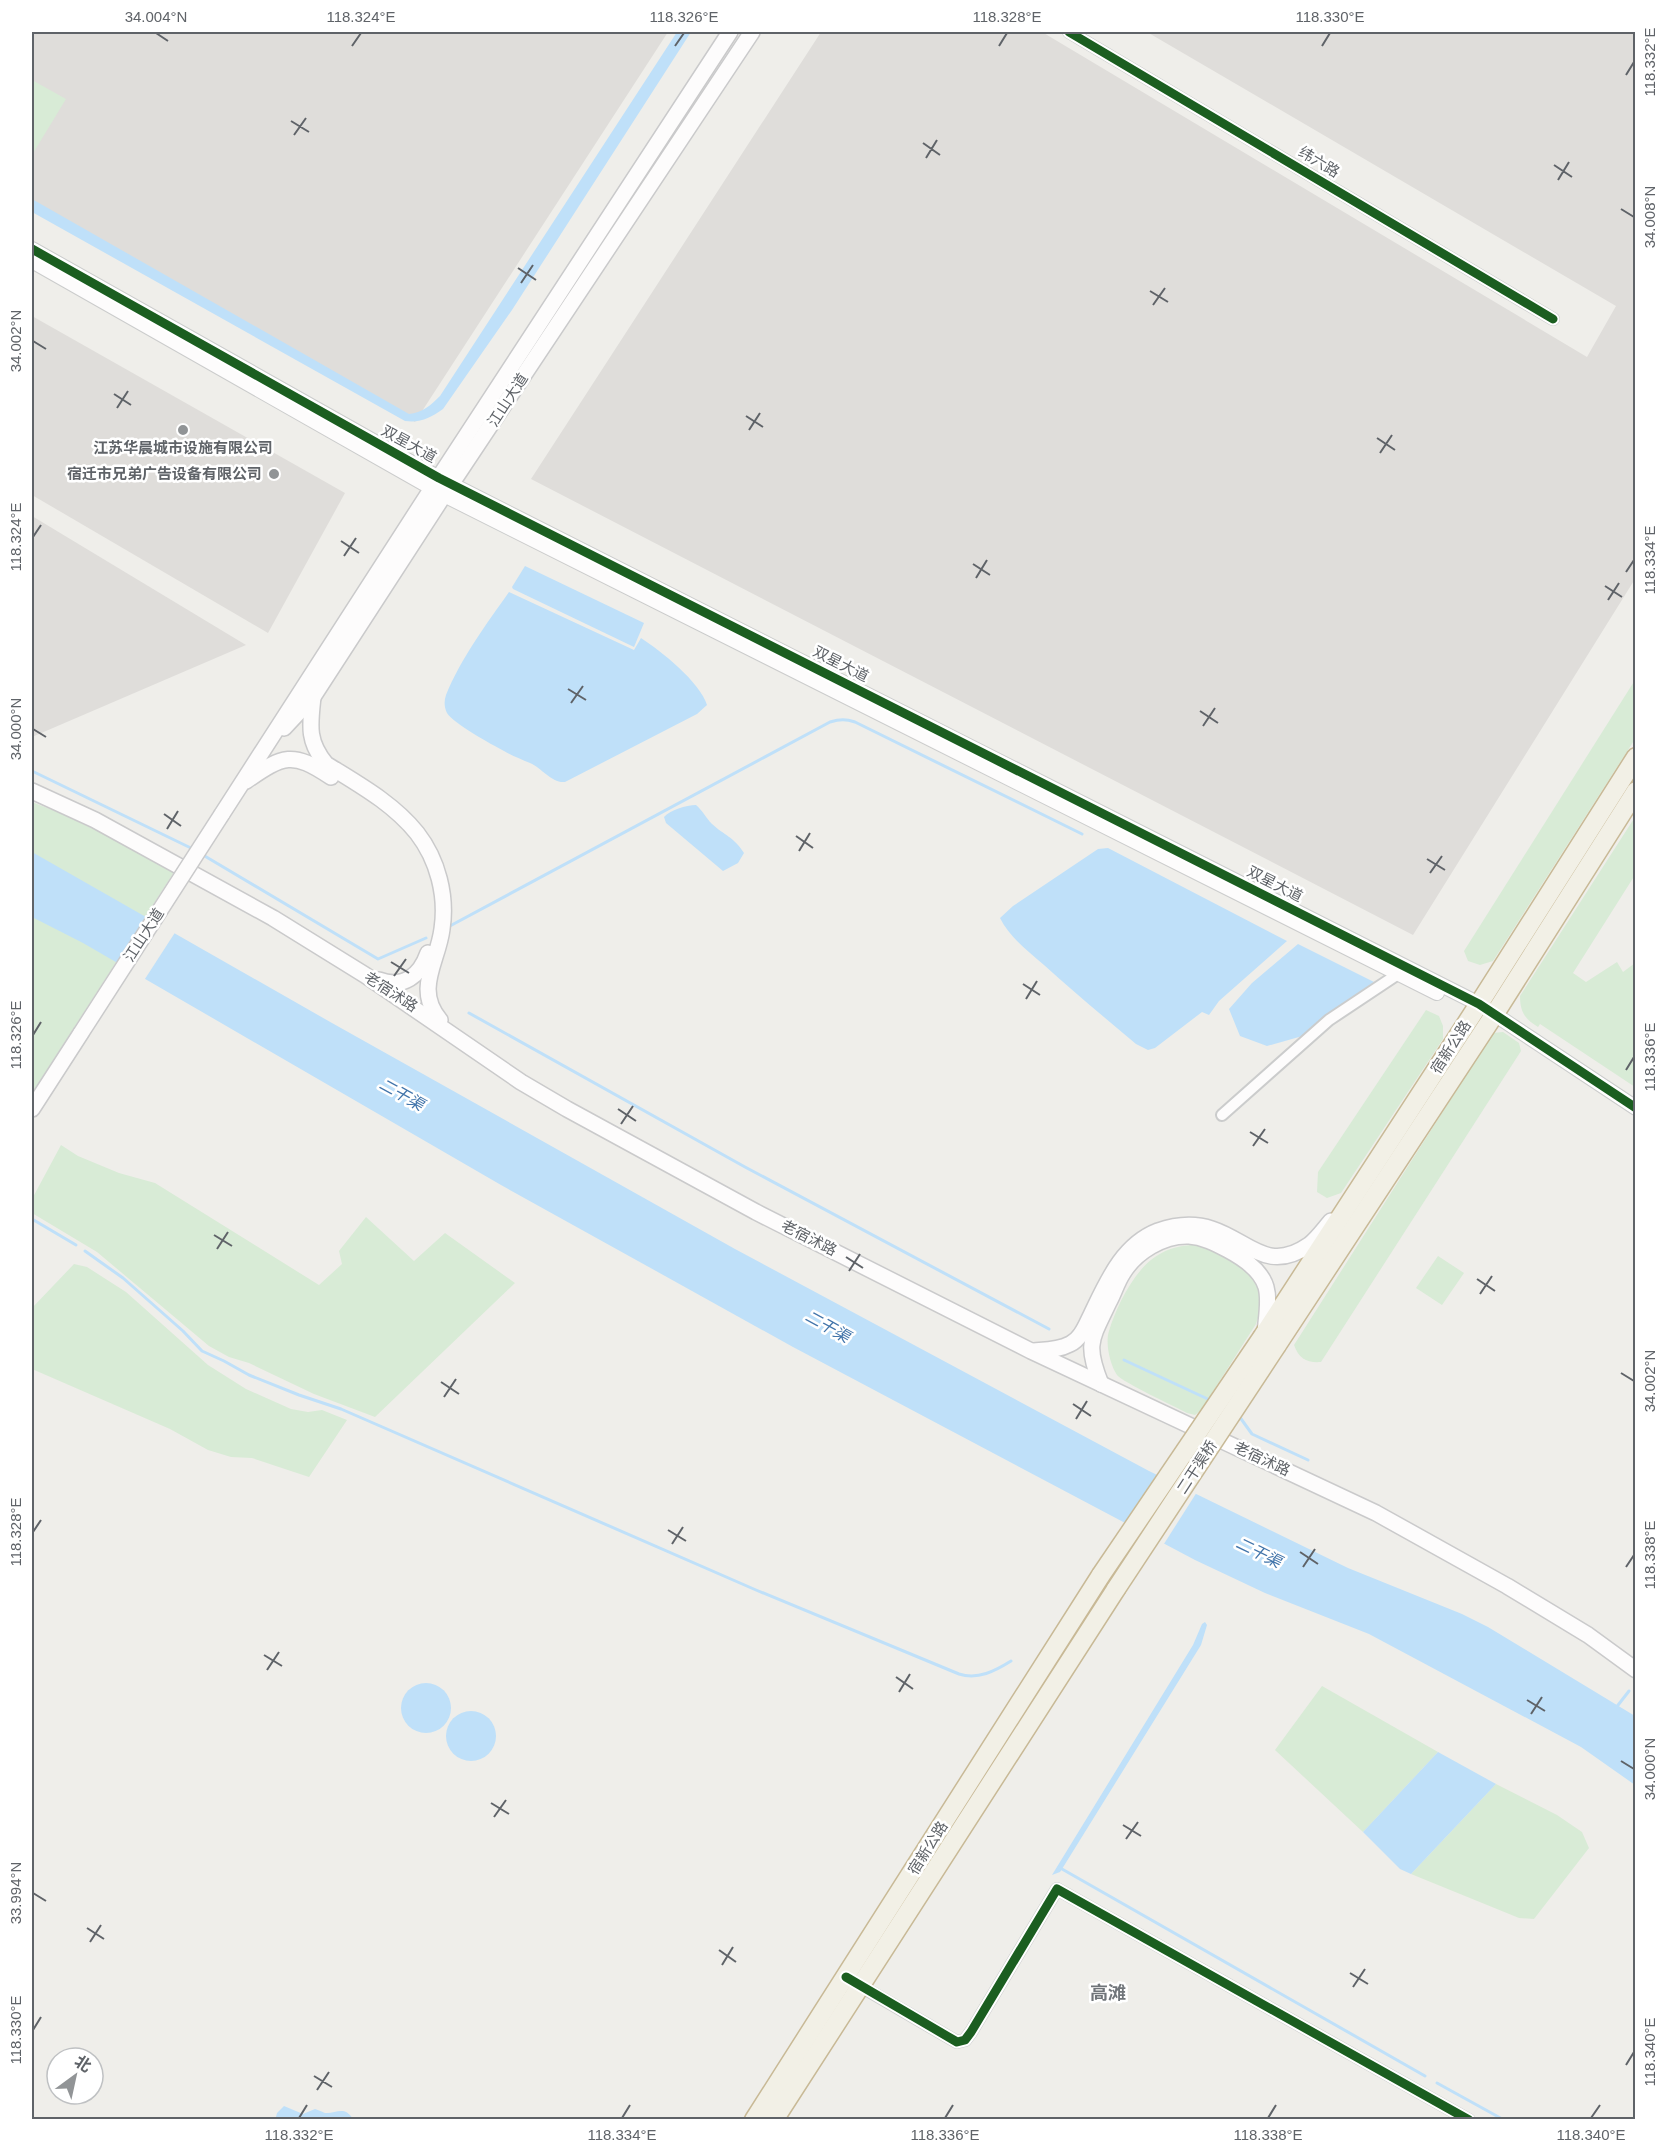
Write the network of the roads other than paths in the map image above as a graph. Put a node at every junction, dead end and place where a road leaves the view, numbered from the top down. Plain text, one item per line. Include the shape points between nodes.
1 (730, 32) edge
2 (752, 32) edge
3 (1069, 32) edge
4 (32, 249) edge
5 (32, 261) edge
6 (1553, 319) dead end
7 (442, 486) junction
8 (313, 697) junction
9 (1635, 756) edge
10 (255, 760) junction
11 (239, 786) junction
12 (1635, 790) edge
13 (32, 791) edge
14 (424, 965) junction
15 (1403, 971) junction
16 (365, 975) junction
17 (1484, 1013) junction
18 (426, 1015) junction
19 (464, 1043) junction
20 (1635, 1108) edge
21 (32, 1109) edge
22 (1221, 1115) dead end
23 (1349, 1201) junction
24 (1268, 1338) junction
25 (1031, 1351) junction
26 (1101, 1384) junction
27 (1101, 1575) joint
28 (1116, 1589) joint
29 (1635, 1670) edge
30 (853, 1982) junction
31 (754, 2120) edge
32 (774, 2120) edge
33 (1469, 2120) edge

1 - 7 main road, 江山大道
2 - 7 main road, 江山大道
3 - 6 street, 纬六路
4 - 7 street, 双星大道
5 - 7 street, 双星大道
7 - 8 main road, 江山大道
7 - 10 main road, 江山大道
7 - 15 street, 双星大道
8 - 10 main road, 江山大道
8 - 19 main road via 310,726 318,754 326,764 392,806 418,834 434,860 444,910 428,986 429,1002 433,1012
9 - 17 highway, 宿新公路
10 - 11 main road, 江山大道
11 - 14 main road via 269,765 294,759 320,769 390,815 414,844 432,885 437,909 435,930
11 - 21 main road, 江山大道, bridge
12 - 17 highway, 宿新公路
13 - 16 main road, 老宿沭路 via 214,884
14 - 16 main road via 414,976 391,984
14 - 18 main road via 421,993
15 - 17 street, 双星大道
15 - 22 street via 1329,1020
16 - 18 main road, 老宿沭路
17 - 20 street, 双星大道
17 - 23 highway, 宿新公路
17 - 24 highway, 宿新公路
18 - 19 main road, 老宿沭路
19 - 25 main road, 老宿沭路 via 567,1109 756,1212
23 - 24 highway, 宿新公路
23 - 25 main road via 1310,1244 1285,1256 1253,1251 1214,1229 1197,1225 1170,1227 1143,1237 1126,1253 1108,1281 1081,1335 1056,1349
24 - 26 main road via 1268,1294 1254,1268 1210,1240 1188,1236 1161,1241 1141,1252 1124,1272 1094,1334 1090,1351
24 - 27 highway, 二干渠桥, bridge
24 - 28 highway, 二干渠桥, bridge
25 - 26 main road, 老宿沭路
26 - 29 main road, 老宿沭路 via 1376,1513 1588,1635
27 - 30 highway, 宿新公路
28 - 30 highway, 宿新公路
30 - 31 highway, 宿新公路
30 - 32 highway, 宿新公路
30 - 33 street via 957,2042 965,2040 1057,1889

